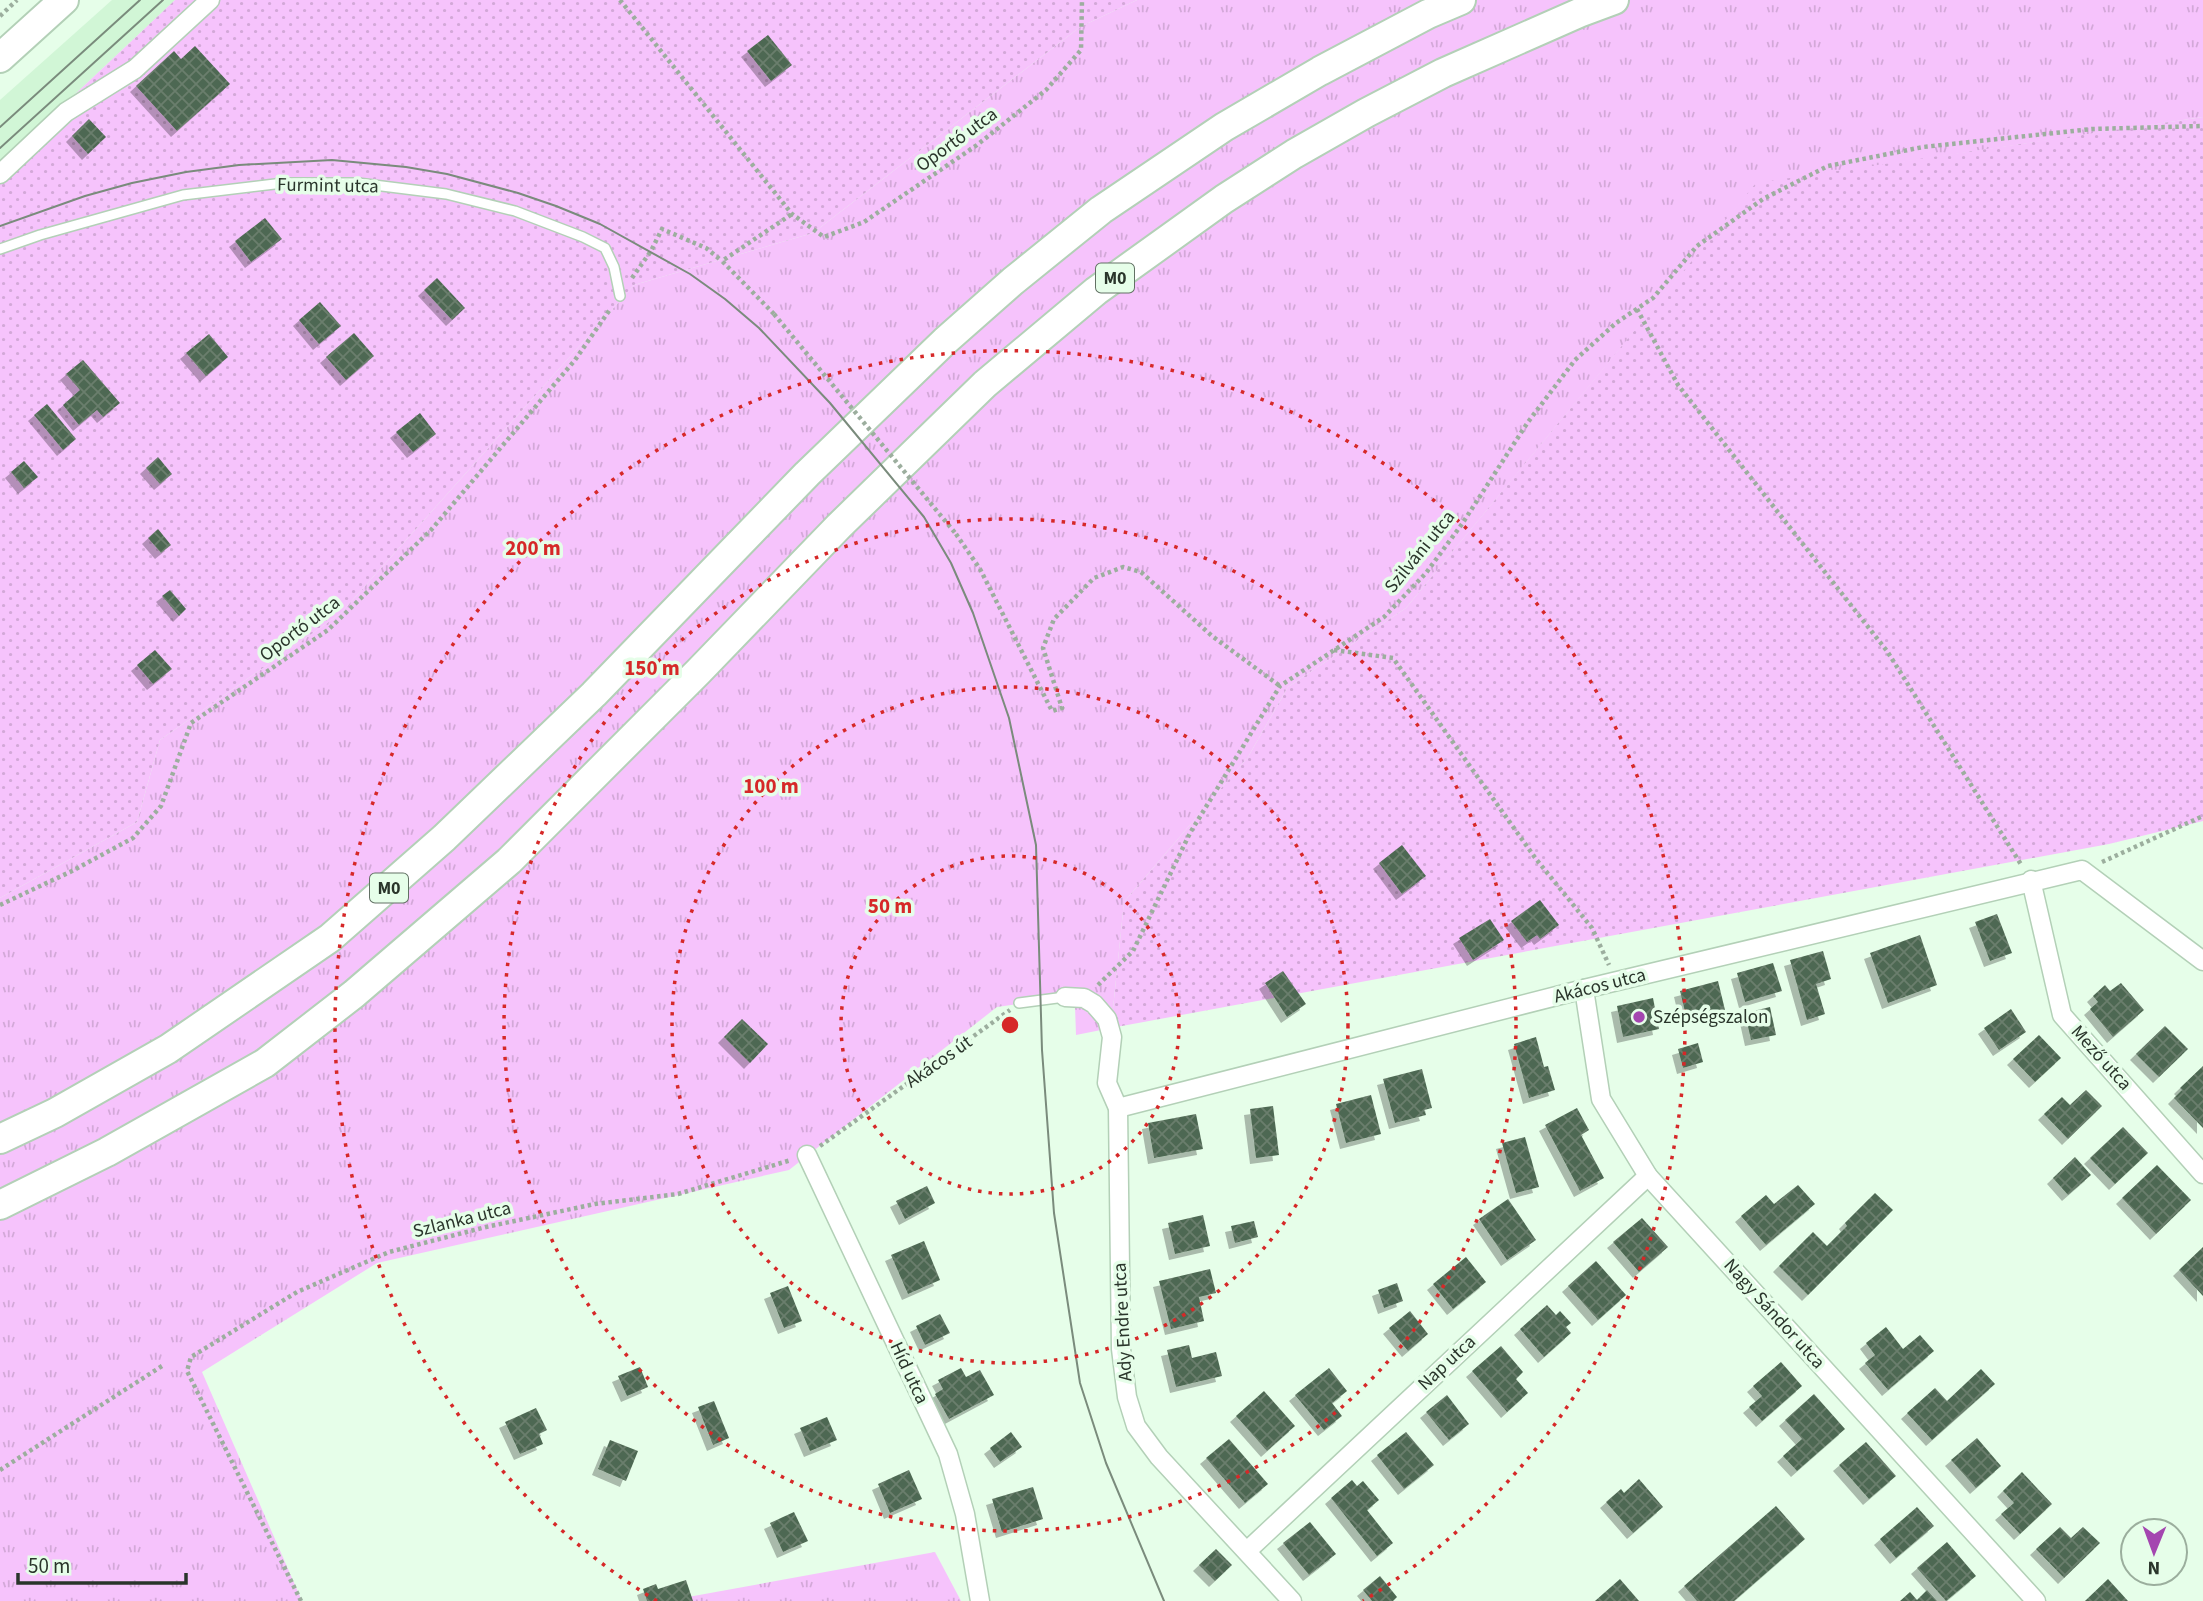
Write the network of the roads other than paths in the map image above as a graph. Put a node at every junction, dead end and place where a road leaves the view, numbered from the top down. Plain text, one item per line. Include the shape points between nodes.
1 (64, 0) edge
2 (210, 0) edge
3 (1461, 0) edge
4 (1614, 0) edge
5 (0, 58) edge
6 (0, 174) edge
7 (0, 249) edge
8 (620, 296) road end
9 (2031, 880) junction
10 (2203, 961) edge
11 (1584, 989) junction
12 (1066, 997) joint
13 (1019, 1003) road end
14 (1118, 1108) junction
15 (0, 1139) edge
16 (807, 1155) road end
17 (2203, 1174) edge
18 (1648, 1176) junction
19 (0, 1205) edge
20 (1247, 1551) junction
21 (980, 1601) edge
22 (1292, 1601) edge
23 (2036, 1601) edge

1 - 5 main road
2 - 6 street via 135,69 66,111
3 - 15 main road, M0 via 1320,71 1224,127 1101,209 945,341 807,474 594,694 444,838 340,929 168,1049
4 - 19 main road, M0 via 1443,73 1366,113 1224,199 1096,291 975,393 509,861 354,994 265,1063 107,1152
7 - 8 lane, Furmint utca via 183,195 283,183 358,183 446,194 515,211 583,237 606,248
9 - 10 street, Akácos utca via 2082,870
9 - 11 street, Akácos utca
9 - 17 street, Mező utca via 2063,1015
11 - 14 street, Akácos utca
11 - 18 street, Nagy Sándor utca via 1601,1099
12 - 13 lane
12 - 14 street via 1084,998 1107,1019 1112,1037 1107,1083
14 - 20 street, Ady Endre utca via 1121,1349 1127,1397 1136,1426 1159,1457
16 - 21 street, Híd utca via 948,1454 965,1514
18 - 20 street, Nap utca
18 - 23 street, Nagy Sándor utca
20 - 22 street, Ady Endre utca

